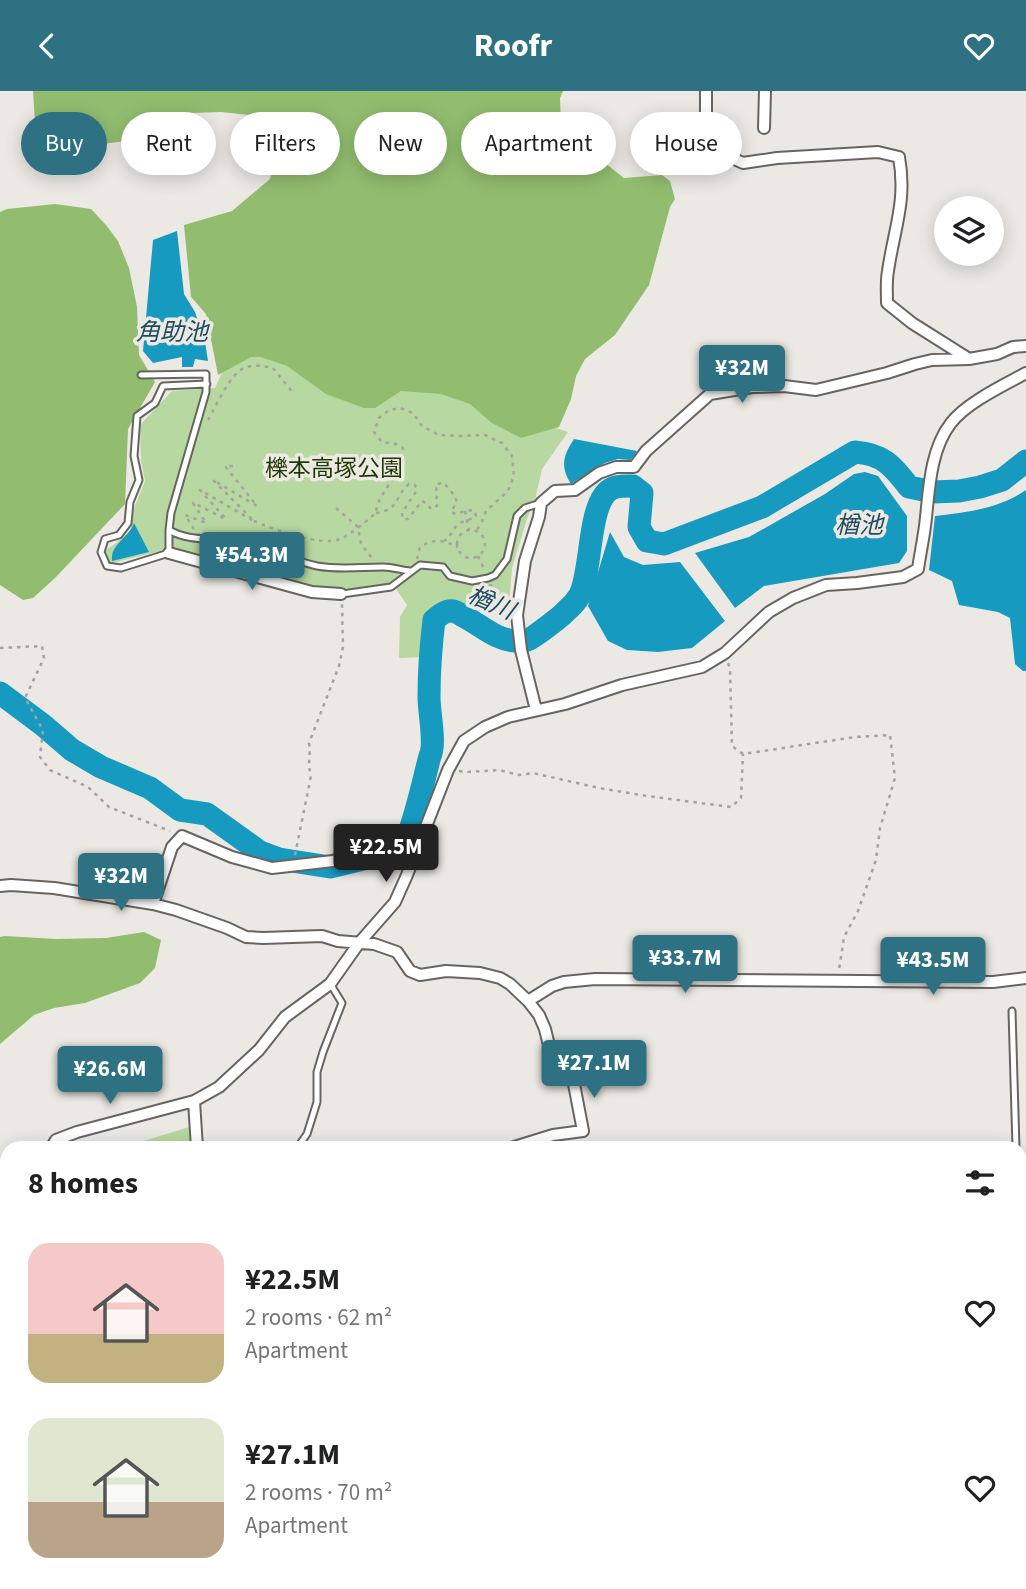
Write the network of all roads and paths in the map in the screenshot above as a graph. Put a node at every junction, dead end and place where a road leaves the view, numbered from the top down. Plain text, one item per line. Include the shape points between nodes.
1 (706, 91) edge
2 (765, 91) edge
3 (764, 128) dead end
4 (1026, 346) edge
5 (969, 359) junction
6 (1026, 373) edge
7 (141, 375) dead end
8 (207, 384) junction
9 (295, 394) dead end
10 (203, 428) dead end
11 (239, 465) dead end
12 (541, 502) junction
13 (336, 508) dead end
14 (465, 511) junction
15 (376, 513) junction
16 (467, 520) junction
17 (254, 521) junction
18 (358, 527) junction
19 (169, 530) junction
20 (469, 530) junction
21 (476, 531) junction
22 (193, 539) junction
23 (444, 541) junction
24 (458, 547) junction
25 (169, 552) junction
26 (420, 565) junction
27 (385, 567) junction
28 (410, 572) junction
29 (341, 594) junction
30 (0, 648) edge
31 (725, 653) junction
32 (536, 710) junction
33 (743, 754) junction
34 (448, 770) junction
35 (423, 832) junction
36 (182, 836) junction
37 (294, 865) junction
38 (0, 886) edge
39 (153, 904) junction
40 (359, 943) junction
41 (1026, 978) edge
42 (838, 980) junction
43 (330, 983) junction
44 (528, 1001) junction
45 (1012, 1011) dead end
46 (194, 1101) junction
47 (55, 1141) edge
48 (197, 1141) edge
49 (302, 1141) edge
50 (534, 1141) edge
51 (1016, 1141) edge

1 - 5 street via 710,139 719,152 743,163 878,152 899,157 901,207 887,272 887,303
2 - 3 street
4 - 5 street
5 - 12 street via 932,360 816,390 752,387 710,394 646,451 635,467 599,473 575,490 555,491
6 - 31 street via 983,397 951,423 936,451 918,569 903,577 826,585 793,598 769,612
7 - 8 lane via 206,374
8 - 19 lane
8 - 25 lane via 163,386 155,403 137,416 134,456 139,479 128,523 119,535 104,539 101,552 107,566 121,568
9 - 10 path via 273,368 246,367 235,375
11 - 17 path via 225,466 257,506 213,480
12 - 26 lane via 516,516 507,559 495,575 472,581 450,576 443,567
12 - 32 street via 517,615
13 - 18 path
14 - 15 path via 451,512 457,502 444,483 436,484 437,506 431,509 422,501 403,519 402,513 417,490 410,484 392,507
14 - 16 path
14 - 16 path via 474,510 476,516
15 - 18 path
15 - 21 path via 377,503 403,460 403,448 382,442 374,432 379,418 400,408 439,435 485,435 502,443 512,456 514,476 508,491 486,511
16 - 20 path
16 - 23 path
17 - 18 path via 318,540 338,540
17 - 22 path via 200,489 226,519 193,503 206,523 185,515 195,531
18 - 27 path via 361,544
19 - 22 lane
19 - 25 lane
20 - 21 path
20 - 24 path via 458,539
21 - 24 path via 485,540 483,552 466,557
22 - 27 lane via 226,541 318,566
23 - 24 path
23 - 26 path via 429,541 420,547 416,560
25 - 29 street via 303,589
26 - 28 lane
27 - 28 lane
28 - 29 lane via 391,587
29 - 37 path via 343,647 309,743 311,776
30 - 36 path via 42,646 44,659 25,698 43,730 40,757 50,769 88,787 109,807
31 - 32 street via 702,667
31 - 33 path via 730,669 732,746
32 - 34 street via 508,717 464,741
33 - 34 path via 741,799 731,807 533,773
33 - 42 path via 890,736 895,778 876,860 844,937
34 - 35 street
35 - 37 street via 333,861
35 - 40 street via 395,902
36 - 37 street via 254,865
36 - 39 street via 172,847
38 - 39 street via 54,888
39 - 40 street via 246,937 322,936
40 - 43 street
40 - 44 street via 397,952 410,971 421,975 446,971 500,978
41 - 42 street via 993,982
42 - 44 street via 595,979 564,982
43 - 46 street via 285,1017 259,1050 219,1087
43 - 49 lane via 342,1003 317,1072 317,1103
44 - 50 street via 545,1030 554,1066 574,1084 583,1131
45 - 51 lane
46 - 47 street
46 - 48 street

